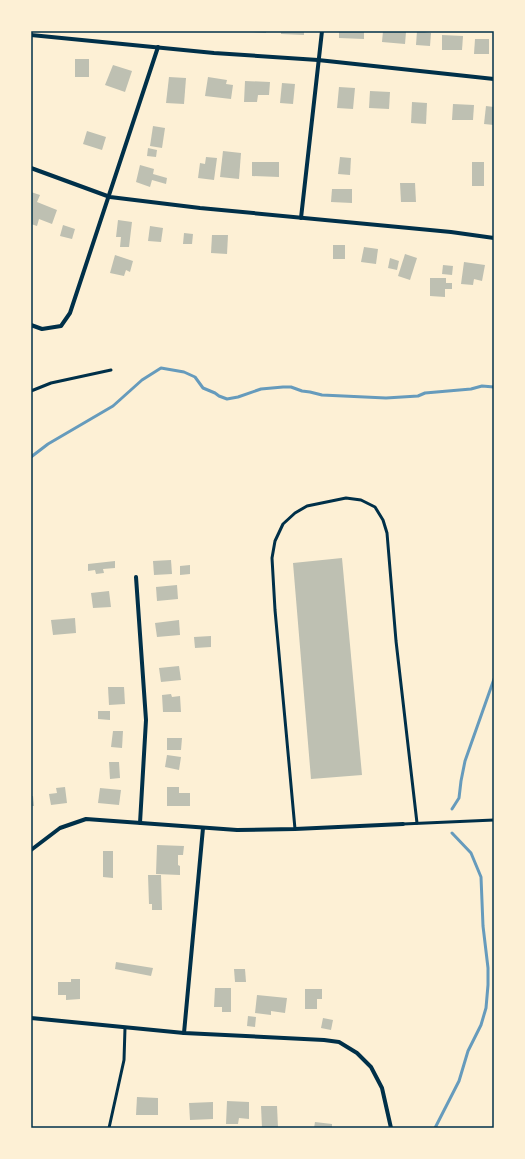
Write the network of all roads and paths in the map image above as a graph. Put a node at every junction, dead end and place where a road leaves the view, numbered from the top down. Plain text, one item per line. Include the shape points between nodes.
1 (322, 31) edge
2 (31, 35) edge
3 (158, 48) junction
4 (318, 60) junction
5 (494, 79) edge
6 (31, 168) edge
7 (110, 197) junction
8 (301, 218) junction
9 (494, 238) edge
10 (31, 325) edge
11 (111, 370) dead end
12 (31, 391) edge
13 (136, 577) dead end
14 (494, 820) edge
15 (140, 823) junction
16 (417, 823) junction
17 (403, 824) joint
18 (203, 828) junction
19 (295, 829) junction
20 (31, 850) edge
21 (31, 1018) edge
22 (125, 1028) junction
23 (184, 1033) junction
24 (109, 1128) edge
25 (391, 1128) edge

1 - 4 street
2 - 3 street
3 - 4 street
3 - 7 street
4 - 5 street
4 - 8 street
6 - 7 street
7 - 8 street
7 - 10 street via 70,313 61,326 42,329
8 - 9 street
11 - 12 lane via 50,383
13 - 15 street via 146,720
14 - 16 lane
15 - 18 street
15 - 20 street via 86,819 60,828
16 - 17 lane
16 - 19 lane via 396,641 387,533 375,507 361,500 346,498 307,506 295,513 282,524 275,540 272,558
17 - 19 street
18 - 19 street
18 - 23 street
21 - 22 street
22 - 23 street
22 - 24 lane via 124,1060
23 - 25 street via 339,1042 357,1053 371,1067 382,1088

